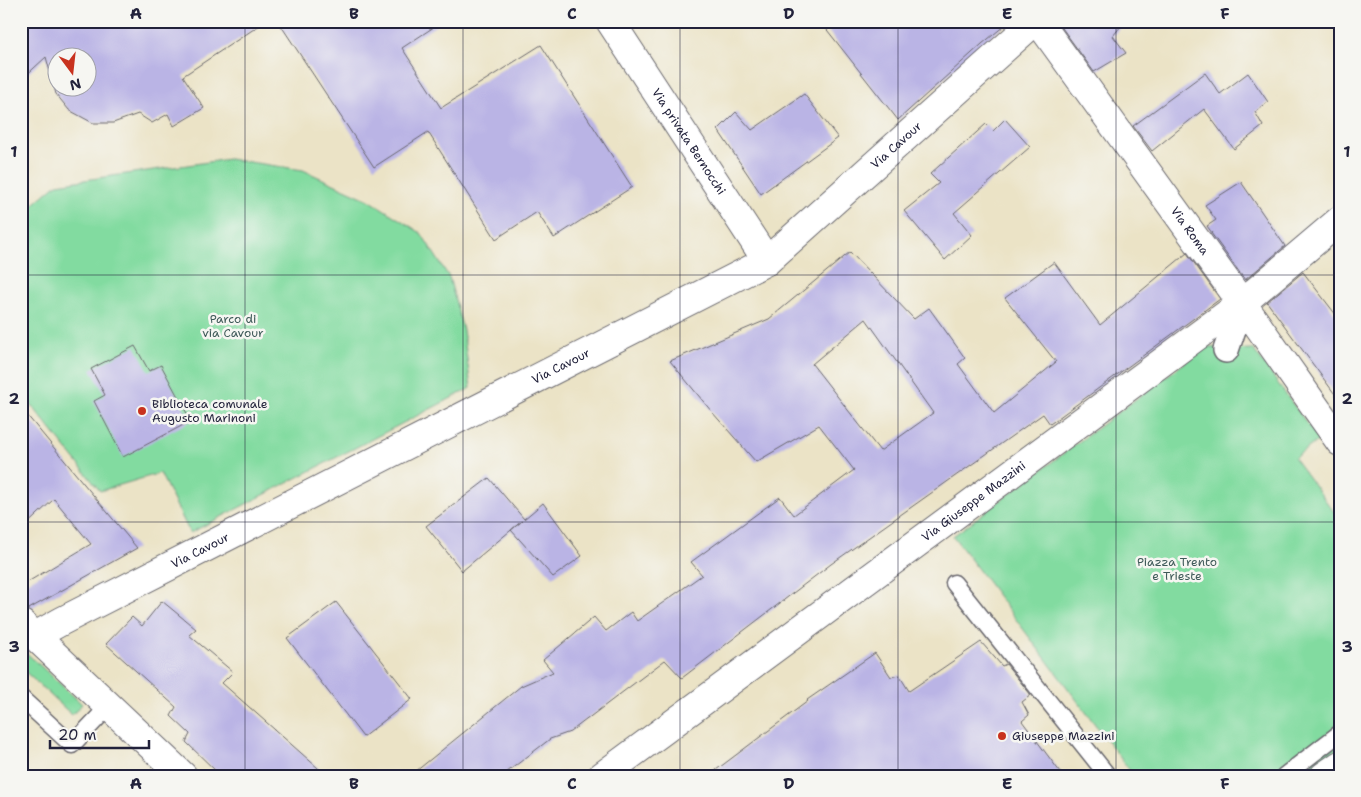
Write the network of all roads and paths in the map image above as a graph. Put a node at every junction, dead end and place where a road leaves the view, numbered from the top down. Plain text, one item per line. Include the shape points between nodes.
1 (610, 21) edge
2 (1036, 21) edge
3 (1340, 220) edge
4 (767, 261) junction
5 (1242, 303) junction
6 (1226, 350) dead end
7 (1340, 442) edge
8 (954, 582) dead end
9 (28, 630) edge
10 (21, 698) edge
11 (109, 706) junction
12 (1340, 733) edge
13 (1340, 765) edge
14 (183, 776) edge
15 (602, 776) edge
16 (1108, 776) edge
17 (1284, 776) edge
18 (1324, 776) edge

1 - 4 street, Via privata Bernocchi
2 - 4 street, Via Cavour
2 - 5 street, Via Roma
3 - 5 street, Via Giuseppe Mazzini
4 - 9 street, Via Cavour via 70,616
5 - 6 street
5 - 7 street, Via Roma
5 - 15 street, Via Giuseppe Mazzini
8 - 16 lane
9 - 11 street
10 - 11 lane via 72,744
11 - 14 street
12 - 17 lane
13 - 18 street

